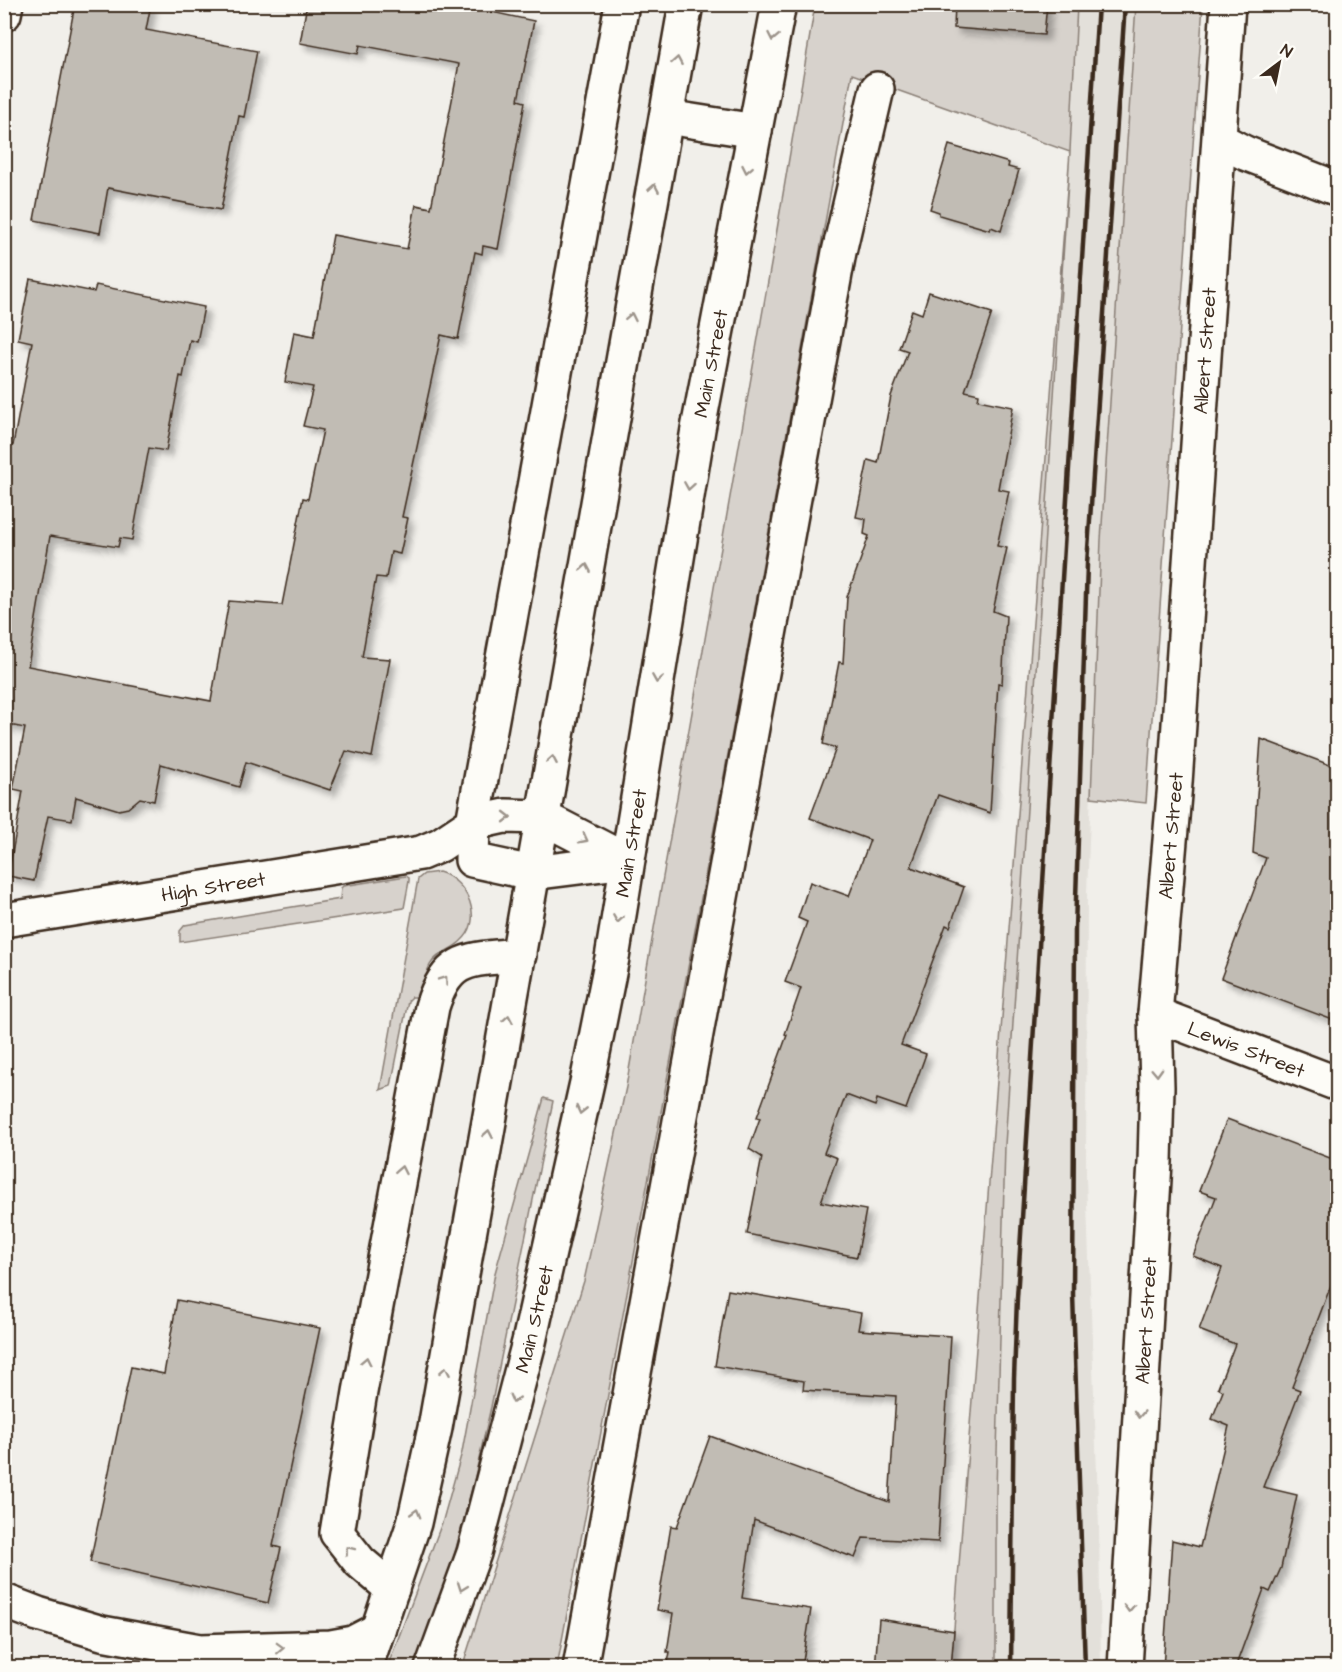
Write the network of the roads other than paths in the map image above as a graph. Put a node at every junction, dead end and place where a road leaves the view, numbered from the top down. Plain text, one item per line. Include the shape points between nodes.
1 (6, 4) edge
2 (622, 4) edge
3 (686, 4) edge
4 (779, 4) edge
5 (1228, 4) edge
6 (4, 14) edge
7 (877, 89) dead end
8 (667, 117) junction
9 (755, 131) junction
10 (1220, 140) junction
11 (1338, 189) edge
12 (542, 818) junction
13 (472, 823) junction
14 (420, 854) junction
15 (472, 860) junction
16 (627, 861) junction
17 (532, 873) junction
18 (4, 921) edge
19 (519, 955) junction
20 (1155, 1014) junction
21 (1338, 1084) edge
22 (392, 1589) junction
23 (4, 1601) edge
24 (378, 1630) junction
25 (200, 1651) junction
26 (236, 1668) edge
27 (365, 1668) edge
28 (432, 1668) edge
29 (580, 1668) edge
30 (1125, 1668) edge

1 - 6 main road
2 - 13 main road
8 -> 3 main road
4 -> 9 main road, Main Street
5 - 10 main road, Albert Street
7 - 29 main road via 837,264
8 - 9 main road
12 -> 8 main road
9 -> 16 main road, Main Street via 698,429
10 - 11 main road
10 - 20 main road, Albert Street
13 -> 12 main road, High Street via 505,816
12 -> 16 main road
12 - 17 main road
13 - 14 main road, High Street
13 - 15 main road
14 - 15 main road, High Street
14 - 18 main road, High Street
15 - 17 main road, High Street
16 - 17 main road, High Street
16 -> 28 main road, Main Street via 600,1023 529,1342 474,1553
17 - 19 main road
22 -> 19 main road via 420,1498 435,1428
22 -> 19 main road via 360,1562 337,1533 432,1007 441,982 460,964
20 - 21 main road, Lewis Street
20 -> 30 main road, Albert Street via 1155,1162
22 - 24 main road
23 - 25 main road via 102,1633
25 -> 24 main road via 331,1647
24 - 27 main road
25 - 26 main road

